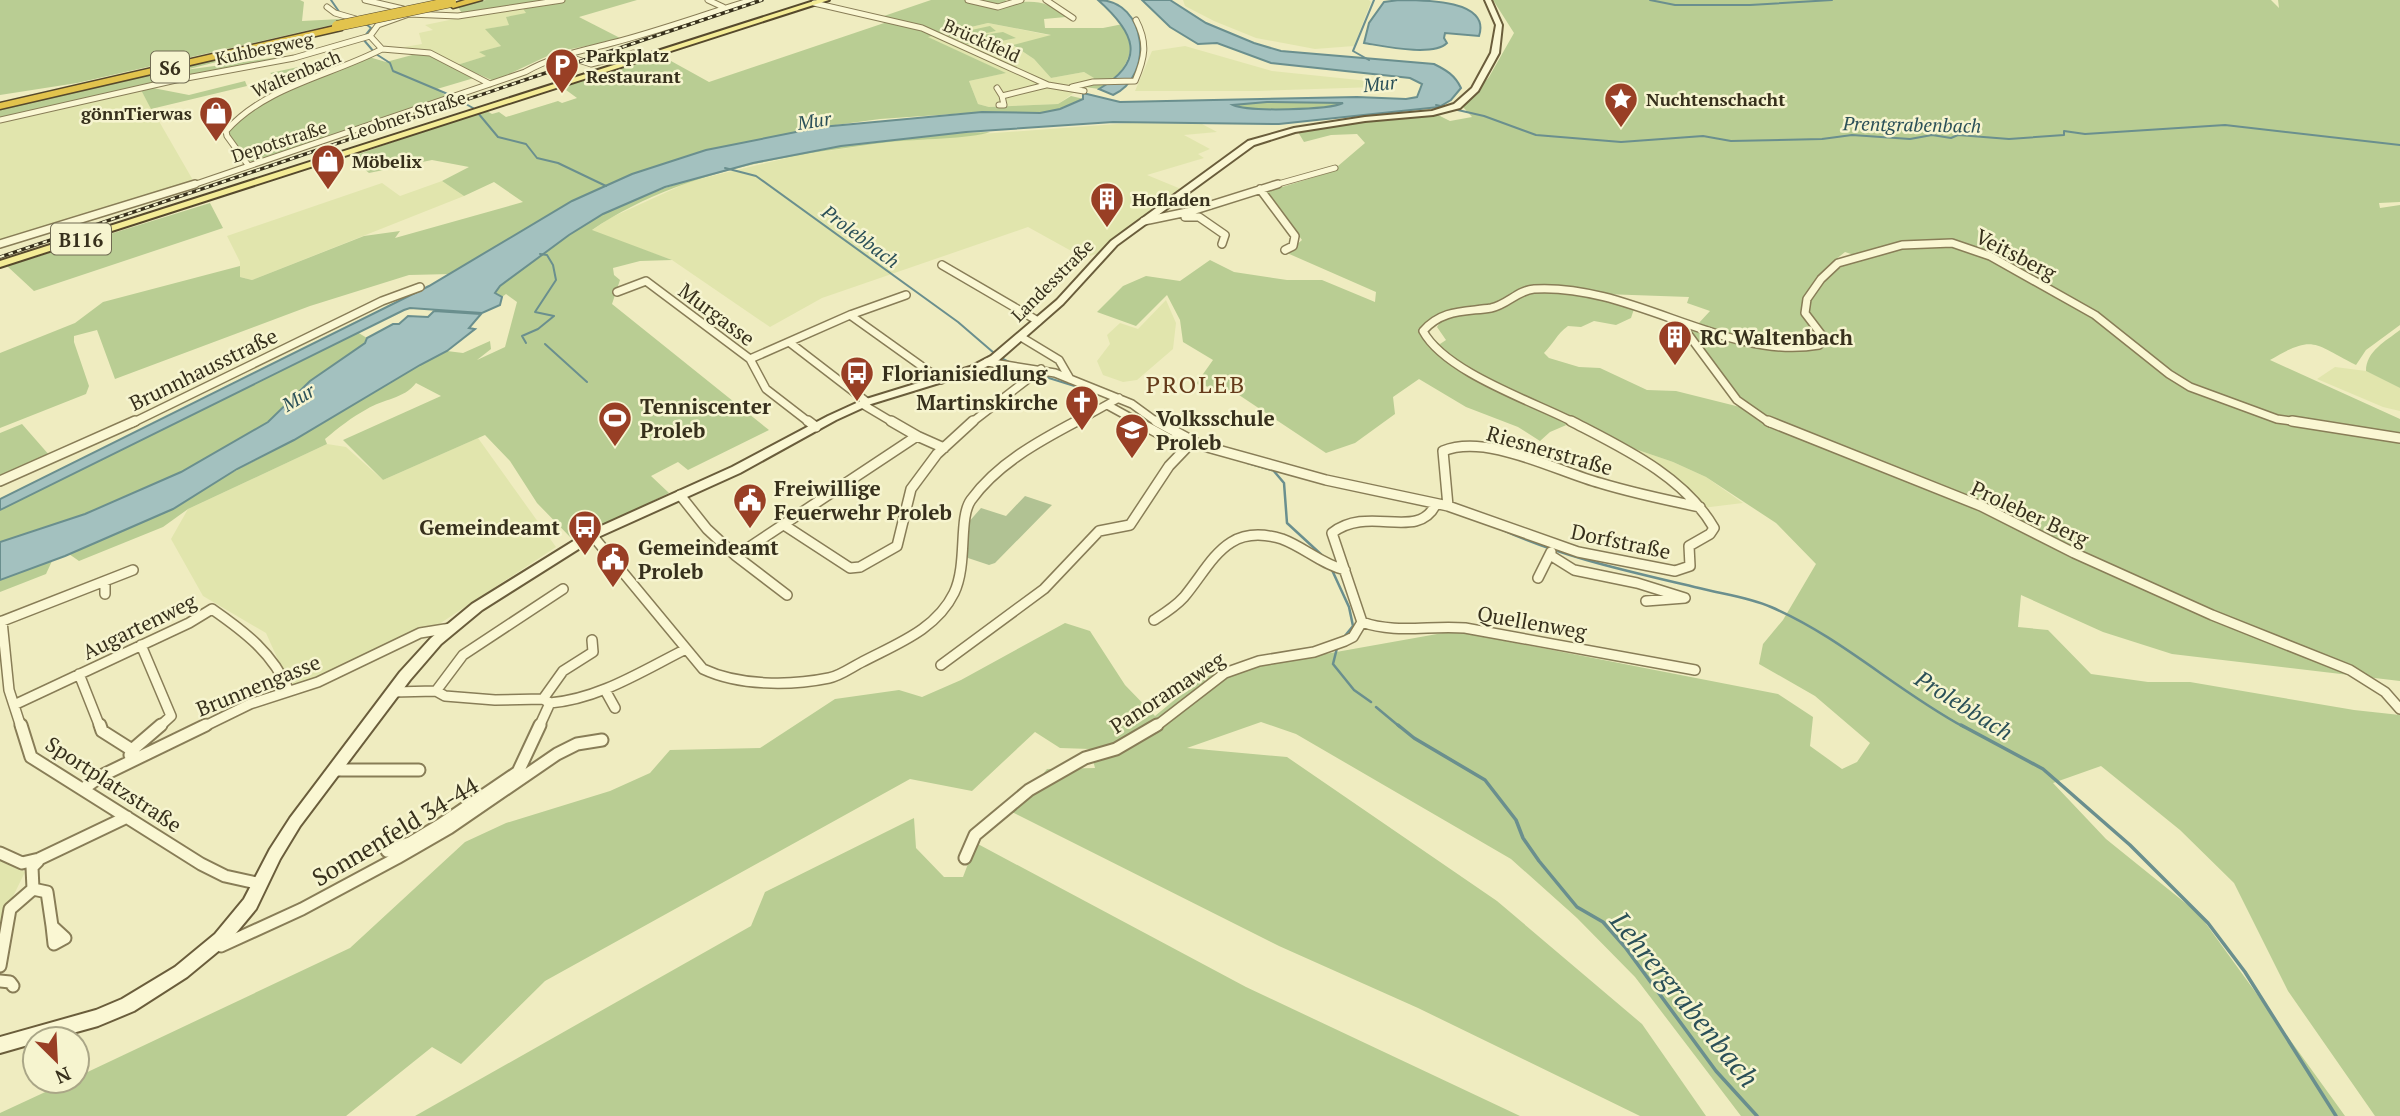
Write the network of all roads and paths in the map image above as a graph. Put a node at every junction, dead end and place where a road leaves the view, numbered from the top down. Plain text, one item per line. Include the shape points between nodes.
1 (365, 0) edge
2 (464, 0) edge
3 (478, 0) edge
4 (562, 0) edge
5 (708, 0) edge
6 (752, 0) edge
7 (825, 0) edge
8 (968, 0) edge
9 (1021, 0) edge
10 (1046, 0) edge
11 (1489, 0) edge
12 (452, 4) junction
13 (814, 4) junction
14 (327, 7) dead end
15 (723, 7) junction
16 (409, 14) junction
17 (1073, 18) dead end
18 (1136, 20) dead end
19 (378, 25) junction
20 (370, 36) junction
21 (382, 50) junction
22 (564, 55) junction
23 (650, 55) junction
24 (490, 84) junction
25 (1046, 85) junction
26 (997, 88) dead end
27 (1067, 88) junction
28 (1084, 91) dead end
29 (1002, 96) junction
30 (0, 104) edge
31 (999, 105) dead end
32 (1451, 108) joint
33 (1440, 111) joint
34 (0, 120) edge
35 (248, 165) junction
36 (1335, 168) dead end
37 (1260, 189) junction
38 (1140, 225) junction
39 (0, 244) edge
40 (1222, 244) dead end
41 (1285, 250) dead end
42 (0, 264) edge
43 (942, 265) dead end
44 (420, 287) dead end
45 (617, 292) dead end
46 (906, 295) dead end
47 (850, 315) junction
48 (1671, 318) junction
49 (1038, 321) junction
50 (1021, 337) junction
51 (789, 342) junction
52 (750, 359) junction
53 (987, 362) junction
54 (1036, 373) junction
55 (941, 380) junction
56 (1071, 380) junction
57 (1115, 401) junction
58 (865, 403) junction
59 (816, 426) junction
60 (917, 436) junction
61 (1181, 437) junction
62 (2400, 438) edge
63 (1189, 444) junction
64 (944, 448) junction
65 (0, 481) edge
66 (680, 495) junction
67 (1448, 506) junction
68 (1435, 507) junction
69 (1702, 508) junction
70 (784, 524) junction
71 (592, 536) junction
72 (1553, 549) junction
73 (736, 556) junction
74 (1342, 569) junction
75 (133, 570) dead end
76 (1538, 578) dead end
77 (105, 581) junction
78 (563, 589) dead end
79 (105, 594) dead end
80 (787, 595) dead end
81 (1646, 601) dead end
82 (1154, 620) dead end
83 (1, 621) edge
84 (1362, 622) junction
85 (451, 628) junction
86 (592, 640) dead end
87 (141, 645) junction
88 (687, 649) junction
89 (942, 665) dead end
90 (1695, 670) dead end
91 (79, 674) junction
92 (605, 690) junction
93 (289, 691) junction
94 (436, 691) junction
95 (393, 692) junction
96 (546, 701) junction
97 (14, 705) junction
98 (615, 708) dead end
99 (2400, 709) edge
100 (602, 740) dead end
101 (132, 750) junction
102 (128, 764) junction
103 (419, 769) dead end
104 (334, 770) junction
105 (83, 789) junction
106 (127, 817) junction
107 (387, 851) dead end
108 (0, 853) edge
109 (965, 858) dead end
110 (39, 859) junction
111 (261, 884) junction
112 (33, 889) junction
113 (50, 925) dead end
114 (205, 954) junction
115 (0, 966) edge
116 (0, 981) edge
117 (13, 986) dead end
118 (0, 1045) edge

1 - 16 street
2 - 12 highway, S6
3 - 12 highway, S6
4 - 16 street via 458,16
5 - 15 street
6 - 15 street, Depotstraße
7 - 13 main road, Leobner Straße / B116
8 - 9 street, Brücklfeld via 998,7
10 - 17 street
11 - 32 main road, Landesstraße via 1499,24 1495,53 1475,89
12 - 30 highway, S6, bridge
13 - 23 main road, Leobner Straße / B116
13 - 25 street, Brücklfeld via 922,28
14 - 19 street, Waltenbach via 338,15
15 - 22 street, Depotstraße
16 - 19 street
18 - 27 street, Brücklfeld via 1146,38 1146,50 1135,81
19 - 20 street
20 - 21 street
20 - 34 street, Kuhbergweg via 294,58
21 - 24 street, Waltenbach via 430,53
21 - 35 street, Waltenbach via 265,98 242,114 226,131
22 - 23 street via 592,64 627,54
22 - 24 street, Depotstraße
23 - 42 main road, Leobner Straße / B116
24 - 35 street, Depotstraße
25 - 27 street, Brücklfeld
25 - 29 street
26 - 29 street
27 - 28 street, Brücklfeld
29 - 31 street via 1004,105
32 - 33 main road, Landesstraße
33 - 38 main road, Landesstraße via 1346,121 1260,139 1234,153
35 - 39 street, Depotstraße
36 - 37 street
37 - 38 street
37 - 41 street via 1295,236 1293,246
38 - 40 street via 1194,216 1225,235
38 - 49 main road, Landesstraße via 1106,251
43 - 49 street
44 - 65 street, Brunnhausstraße
45 - 52 street, Murgasse via 646,281
46 - 47 street
47 - 51 street
47 - 55 street
48 - 62 street, Veitsberg via 1746,343 1806,349 1824,338 1805,313 1807,299 1834,265 1902,245 1952,243 1990,256 2095,314 2190,387 2277,419
48 - 69 street via 1603,297 1534,289 1502,306 1448,312 1423,331 1426,340 1462,369 1621,447
48 - 99 street, Proleber Berg via 1737,400 1775,426 1981,506 2199,609 2350,670 2385,692
49 - 50 main road, Landesstraße
50 - 53 main road, Landesstraße
50 - 56 street, Dorfstraße via 1059,360
51 - 52 street
51 - 58 street
52 - 59 street, Murgasse via 766,389
53 - 54 street, Dorfstraße
53 - 55 main road, Landesstraße
54 - 56 street, Dorfstraße
54 - 64 street
55 - 58 main road, Landesstraße
56 - 57 street, Dorfstraße
57 - 61 street, Dorfstraße
57 - 61 street via 1171,440
57 - 88 street via 1039,442 989,480 971,500 965,513 964,563 956,591 937,618 919,632 844,673 819,680 720,677 707,673
58 - 59 main road, Landesstraße
58 - 60 street
59 - 66 main road, Landesstraße
60 - 64 street
60 - 70 street
61 - 63 street, Dorfstraße
63 - 68 street, Dorfstraße
63 - 89 street via 1162,474 1130,525 1099,531 1044,589
64 - 70 street via 911,489 900,544 860,567 850,568
66 - 71 main road, Landesstraße
66 - 73 street
67 - 68 street, Dorfstraße
67 - 69 street, Riesnerstraße via 1443,451 1448,446 1462,446 1513,454 1596,482
67 - 72 street, Dorfstraße
68 - 74 street via 1425,521 1356,520 1336,528 1331,538
69 - 72 street, Dorfstraße via 1713,528 1689,546 1690,566 1685,569
70 - 73 street
71 - 85 main road, Landesstraße via 510,585
71 - 88 street
72 - 76 street
72 - 81 street via 1555,561 1574,570 1685,598
73 - 80 street
74 - 82 street via 1325,565 1280,539 1251,536 1223,544 1167,615
74 - 84 street
75 - 77 street, Sportplatzstraße
77 - 79 street
77 - 83 street, Sportplatzstraße
78 - 94 street via 463,655
83 - 97 street, Sportplatzstraße
84 - 90 street, Quellenweg via 1394,630 1465,628
84 - 109 street, Panoramaweg via 1353,638 1340,643 1225,673 1144,735 1085,758 1030,790 975,835
85 - 93 street, Brunnengasse via 420,633 318,682
85 - 95 main road, Landesstraße
86 - 96 street via 593,652 564,667 550,682
87 - 91 street, Augartenweg
87 - 93 street, Augartenweg via 212,609 260,643
87 - 101 street via 171,716
88 - 92 street
91 - 97 street, Augartenweg
91 - 101 street via 102,731
92 - 96 street via 576,701
92 - 98 street
93 - 102 street, Brunnengasse via 250,704
94 - 95 street
94 - 96 street via 445,696
95 - 104 main road, Landesstraße
96 - 107 street via 518,772 440,825
97 - 105 street, Sportplatzstraße via 32,757
100 - 114 street, Sonnenfeld 34-44 via 577,744 557,754 397,859
101 - 102 street
102 - 105 street, Brunnengasse
103 - 104 street
104 - 111 main road, Landesstraße via 284,839
105 - 106 street, Sportplatzstraße
106 - 110 street
106 - 111 street, Sportplatzstraße via 225,876
108 - 110 street via 22,863
110 - 112 street via 32,867
111 - 114 main road, Landesstraße via 236,922
112 - 113 street via 47,892
112 - 115 street via 9,909
114 - 118 main road, Landesstraße via 128,1005
116 - 117 street

